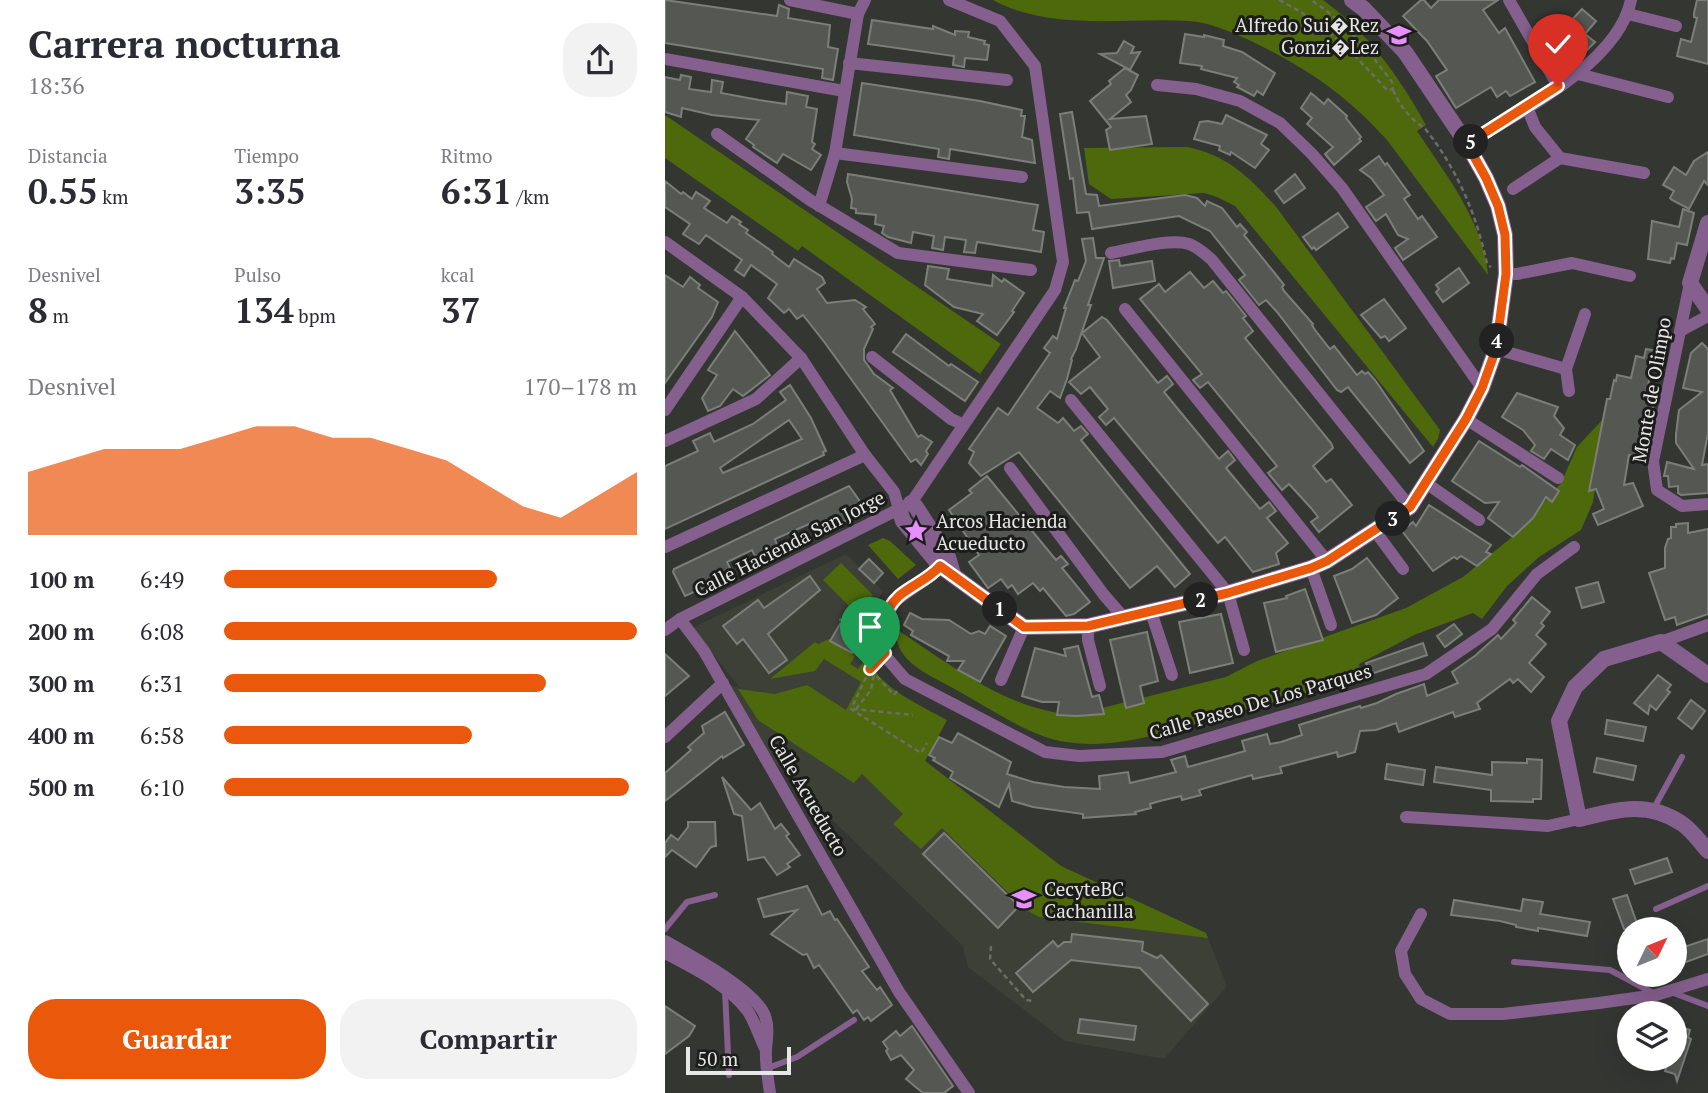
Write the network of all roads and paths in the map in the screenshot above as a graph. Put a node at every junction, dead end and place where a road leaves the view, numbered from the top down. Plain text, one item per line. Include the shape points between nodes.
1 (790, 0) edge
2 (865, 0) edge
3 (949, 0) edge
4 (1279, 0) edge
5 (1311, 0) edge
6 (1352, 0) edge
7 (1509, 0) edge
8 (1631, 0) edge
9 (858, 14) junction
10 (1628, 14) junction
11 (1677, 26) dead end
12 (665, 59) edge
13 (849, 63) junction
14 (1578, 74) junction
15 (1007, 80) dead end
16 (1157, 85) dead end
17 (1558, 86) junction
18 (1393, 89) junction
19 (844, 91) junction
20 (1668, 97) dead end
21 (1527, 107) junction
22 (717, 134) dead end
23 (1467, 144) junction
24 (835, 153) junction
25 (1560, 158) junction
26 (1644, 173) dead end
27 (1022, 177) dead end
28 (1513, 189) dead end
29 (820, 206) junction
30 (1708, 223) edge
31 (665, 242) edge
32 (1111, 253) dead end
33 (1031, 270) dead end
34 (1506, 274) junction
35 (1630, 276) dead end
36 (1690, 283) junction
37 (742, 297) junction
38 (1125, 309) dead end
39 (1708, 309) edge
40 (1585, 314) dead end
41 (1708, 316) edge
42 (1680, 331) junction
43 (1496, 349) junction
44 (872, 357) dead end
45 (801, 358) junction
46 (1566, 369) junction
47 (1482, 388) junction
48 (1569, 391) dead end
49 (1071, 400) dead end
50 (665, 410) edge
51 (1466, 419) junction
52 (963, 424) junction
53 (665, 441) edge
54 (865, 455) junction
55 (1010, 468) dead end
56 (1558, 478) dead end
57 (1426, 483) junction
58 (1708, 503) edge
59 (905, 506) junction
60 (1410, 507) junction
61 (1479, 520) dead end
62 (1375, 531) junction
63 (665, 547) edge
64 (1574, 547) dead end
65 (1327, 561) junction
66 (947, 566) junction
67 (1311, 568) junction
68 (1403, 569) dead end
69 (1228, 593) junction
70 (1151, 611) junction
71 (1124, 618) junction
72 (680, 619) junction
73 (839, 620) dead end
74 (866, 621) dead end
75 (1331, 625) dead end
76 (1708, 625) edge
77 (1088, 626) junction
78 (1024, 627) junction
79 (665, 630) edge
80 (1661, 642) junction
81 (1244, 650) dead end
82 (885, 653) junction
83 (870, 669) junction
84 (874, 673) junction
85 (1173, 675) dead end
86 (1708, 675) edge
87 (1001, 680) dead end
88 (723, 683) junction
89 (1100, 686) dead end
90 (894, 695) dead end
91 (851, 709) junction
92 (856, 709) junction
93 (913, 715) dead end
94 (665, 737) edge
95 (927, 743) dead end
96 (1682, 757) dead end
97 (1653, 810) junction
98 (1406, 817) dead end
99 (1579, 819) junction
100 (1708, 851) edge
101 (1708, 886) edge
102 (715, 895) dead end
103 (1656, 909) dead end
104 (1421, 914) dead end
105 (665, 929) edge
106 (665, 941) edge
107 (992, 946) dead end
108 (665, 953) edge
109 (1514, 962) dead end
110 (1708, 979) edge
111 (734, 993) junction
112 (1663, 993) junction
113 (1033, 1001) dead end
114 (1708, 1006) edge
115 (854, 1020) dead end
116 (768, 1068) junction
117 (729, 1075) dead end
118 (770, 1093) edge
119 (969, 1093) edge

1 - 9 street
2 - 9 street
3 - 52 street, Calle Hacienda San Jorge via 1000,21 1035,66 1063,262 1055,290
4 - 18 path via 1317,22 1348,47 1387,90
5 - 18 path via 1356,37
6 - 23 street via 1405,52
7 - 17 street
8 - 10 street
9 - 13 street
10 - 11 street
10 - 14 street via 1618,34
12 - 19 street
13 - 15 street
13 - 19 street
14 - 17 street
14 - 20 street
16 - 47 street via 1240,101 1280,123 1342,188
17 - 21 street
18 - 34 path via 1398,102 1426,129 1456,176 1480,229 1487,264
19 - 24 street
21 - 23 street
21 - 25 street via 1535,127
22 - 29 street
23 - 34 street via 1498,206 1505,235
24 - 27 street
24 - 29 street
25 - 26 street
25 - 28 street
29 - 33 street via 898,253
30 - 36 street
31 - 37 street
32 - 60 street via 1175,242 1202,251
34 - 35 street via 1572,263
34 - 43 street
36 - 39 street
36 - 42 street, Monte de Olimpo
37 - 45 street
37 - 50 street
38 - 65 street
40 - 46 street
41 - 42 street
42 - 58 street, Monte de Olimpo via 1653,461 1657,490 1682,506
43 - 46 street
43 - 47 street
44 - 52 street
45 - 53 street via 757,399
45 - 54 street
46 - 48 street
47 - 51 street
49 - 69 street
51 - 56 street
51 - 57 street
52 - 59 street, Calle Hacienda San Jorge
54 - 59 street
54 - 63 street
55 - 71 street
57 - 60 street
57 - 61 street
59 - 66 street via 916,507
59 - 72 street, Calle Hacienda San Jorge
60 - 62 street
62 - 65 street
62 - 68 street
64 - 82 street, Calle Paseo De Los Parques via 1537,574 1492,629 1426,674 1162,752 1079,756 1045,752 905,679
65 - 67 street
66 - 78 street
66 - 82 street via 895,601 881,627
67 - 69 street
67 - 75 street
69 - 70 street
69 - 81 street
70 - 71 street
70 - 85 street
71 - 77 street
72 - 79 street, Calle Hacienda San Jorge
72 - 88 street, Calle Acueducto
73 - 74 path
76 - 80 street
77 - 78 street
77 - 89 street
78 - 87 street
80 - 86 street
80 - 99 street via 1604,659 1575,687 1559,721
82 - 83 path
83 - 84 path
83 - 91 path
84 - 90 path
84 - 92 path via 871,690
88 - 94 street
88 - 119 street, Calle Acueducto via 899,992
91 - 92 path
91 - 95 path via 921,753
92 - 93 path
96 - 97 lane
97 - 99 street via 1623,808
97 - 100 street via 1682,823
98 - 99 street via 1548,826
101 - 103 lane
102 - 105 lane via 687,902
104 - 112 street via 1401,951 1405,974 1421,999 1450,1014 1503,1014
106 - 111 street via 712,968
107 - 113 path via 990,959 1026,1000
108 - 111 street
109 - 112 lane via 1610,970
110 - 112 street
111 - 116 street via 765,1015
111 - 117 lane
112 - 114 lane
115 - 116 lane via 797,1057
116 - 118 street

